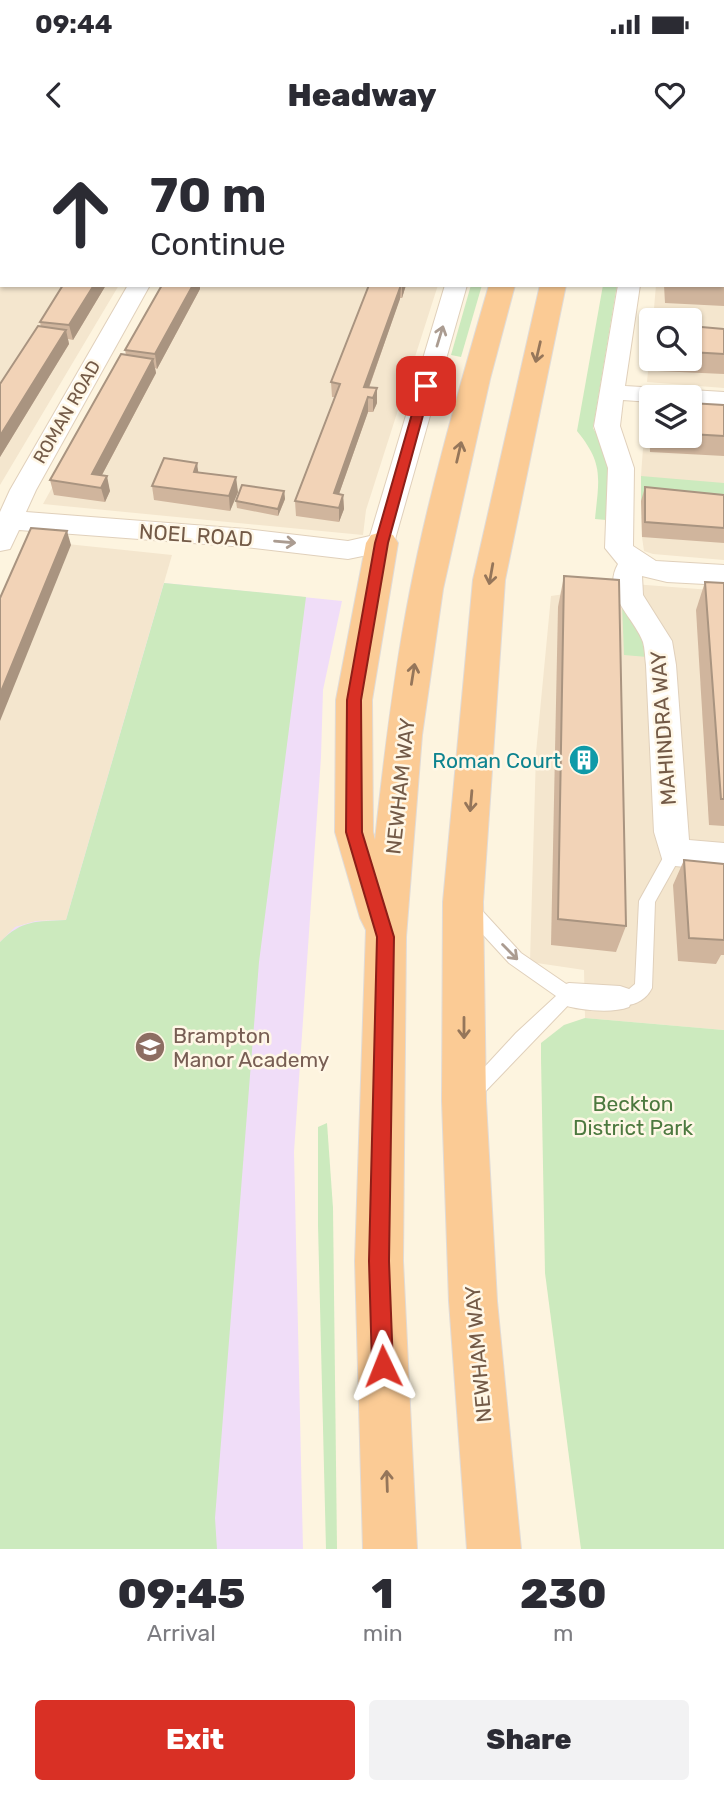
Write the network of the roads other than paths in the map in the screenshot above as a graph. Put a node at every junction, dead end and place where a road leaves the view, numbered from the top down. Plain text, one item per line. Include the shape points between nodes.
1 (138, 287) edge
2 (455, 287) edge
3 (501, 287) edge
4 (553, 287) edge
5 (629, 287) edge
6 (612, 392) junction
7 (724, 400) edge
8 (5, 531) edge
9 (382, 543) junction
10 (635, 564) junction
11 (724, 575) edge
12 (674, 852) junction
13 (724, 857) edge
14 (463, 902) junction
15 (386, 937) junction
16 (569, 995) junction
17 (620, 998) joint
18 (464, 1101) junction
19 (390, 1549) edge
20 (494, 1549) edge

1 - 8 street, ROMAN ROAD
9 -> 2 street
15 -> 3 highway, NEWHAM WAY via 404,735 427,589
4 -> 14 highway, NEWHAM WAY via 489,580
5 - 6 street
6 - 7 street
6 - 10 street via 607,426 621,468 619,548
8 -> 9 street, NOEL ROAD via 270,540 348,550
9 - 15 highway via 354,700 354,832
10 - 11 street via 654,570
10 - 12 street, MAHINDRA WAY via 628,571 629,596 657,641 661,666
12 - 13 street
12 - 17 lane via 647,901 643,988 632,997
14 -> 16 lane via 515,958
14 -> 18 highway, NEWHAM WAY
19 -> 15 highway, NEWHAM WAY via 379,1261
16 - 17 street
16 - 18 lane
18 - 20 highway, NEWHAM WAY via 473,1301

